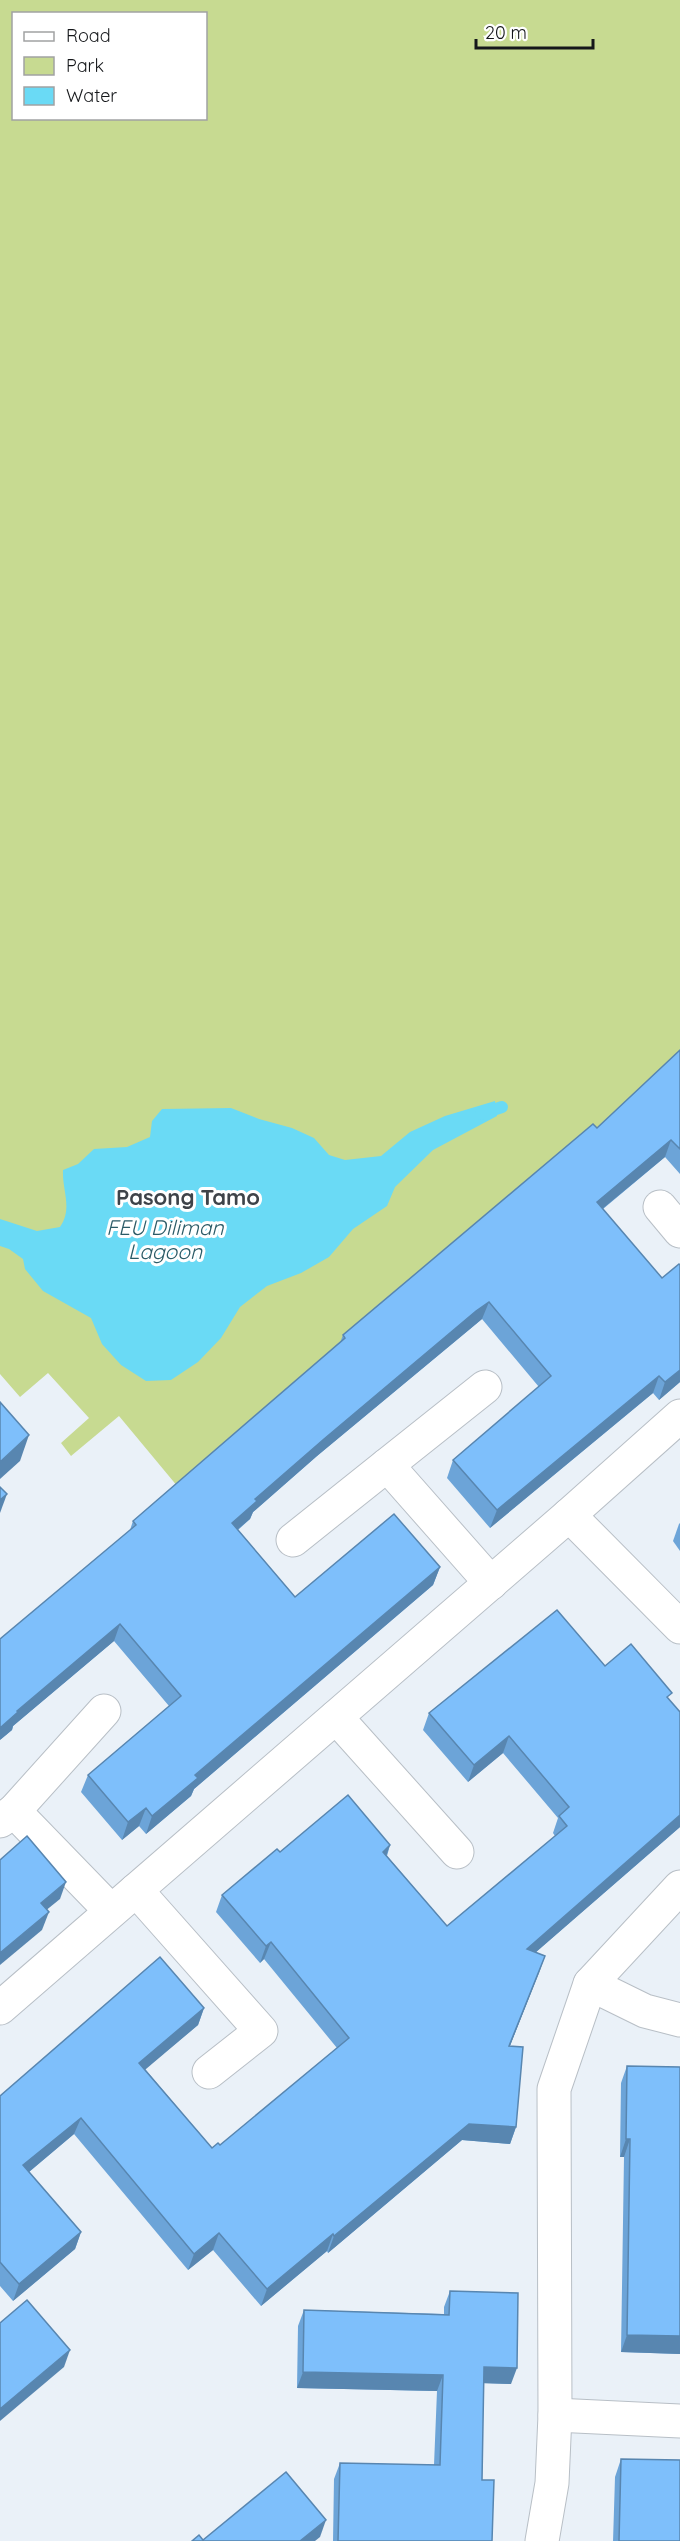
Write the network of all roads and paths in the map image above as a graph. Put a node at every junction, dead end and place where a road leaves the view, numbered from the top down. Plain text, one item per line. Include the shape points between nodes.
1 (485, 1387) dead end
2 (680, 1416) edge
3 (387, 1465) junction
4 (569, 1515) junction
5 (293, 1540) dead end
6 (491, 1583) junction
7 (680, 1627) edge
8 (104, 1711) dead end
9 (336, 1717) junction
10 (7, 1816) edge
11 (457, 1852) dead end
12 (680, 1887) edge
13 (136, 1890) junction
14 (111, 1911) junction
15 (590, 1984) junction
16 (0, 2008) edge
17 (680, 2020) edge
18 (209, 2072) dead end
19 (555, 2415) junction
20 (680, 2421) edge
21 (542, 2541) edge

1 - 3 street
2 - 4 street
3 - 5 street
3 - 6 street
4 - 6 street
4 - 7 street
6 - 9 street
8 - 10 street
9 - 11 street
9 - 13 street
10 - 14 street
12 - 15 street
13 - 14 street
13 - 18 street via 261,2031
14 - 16 street
15 - 17 street via 645,2011
15 - 19 street via 554,2089
19 - 20 street
19 - 21 street via 552,2482

